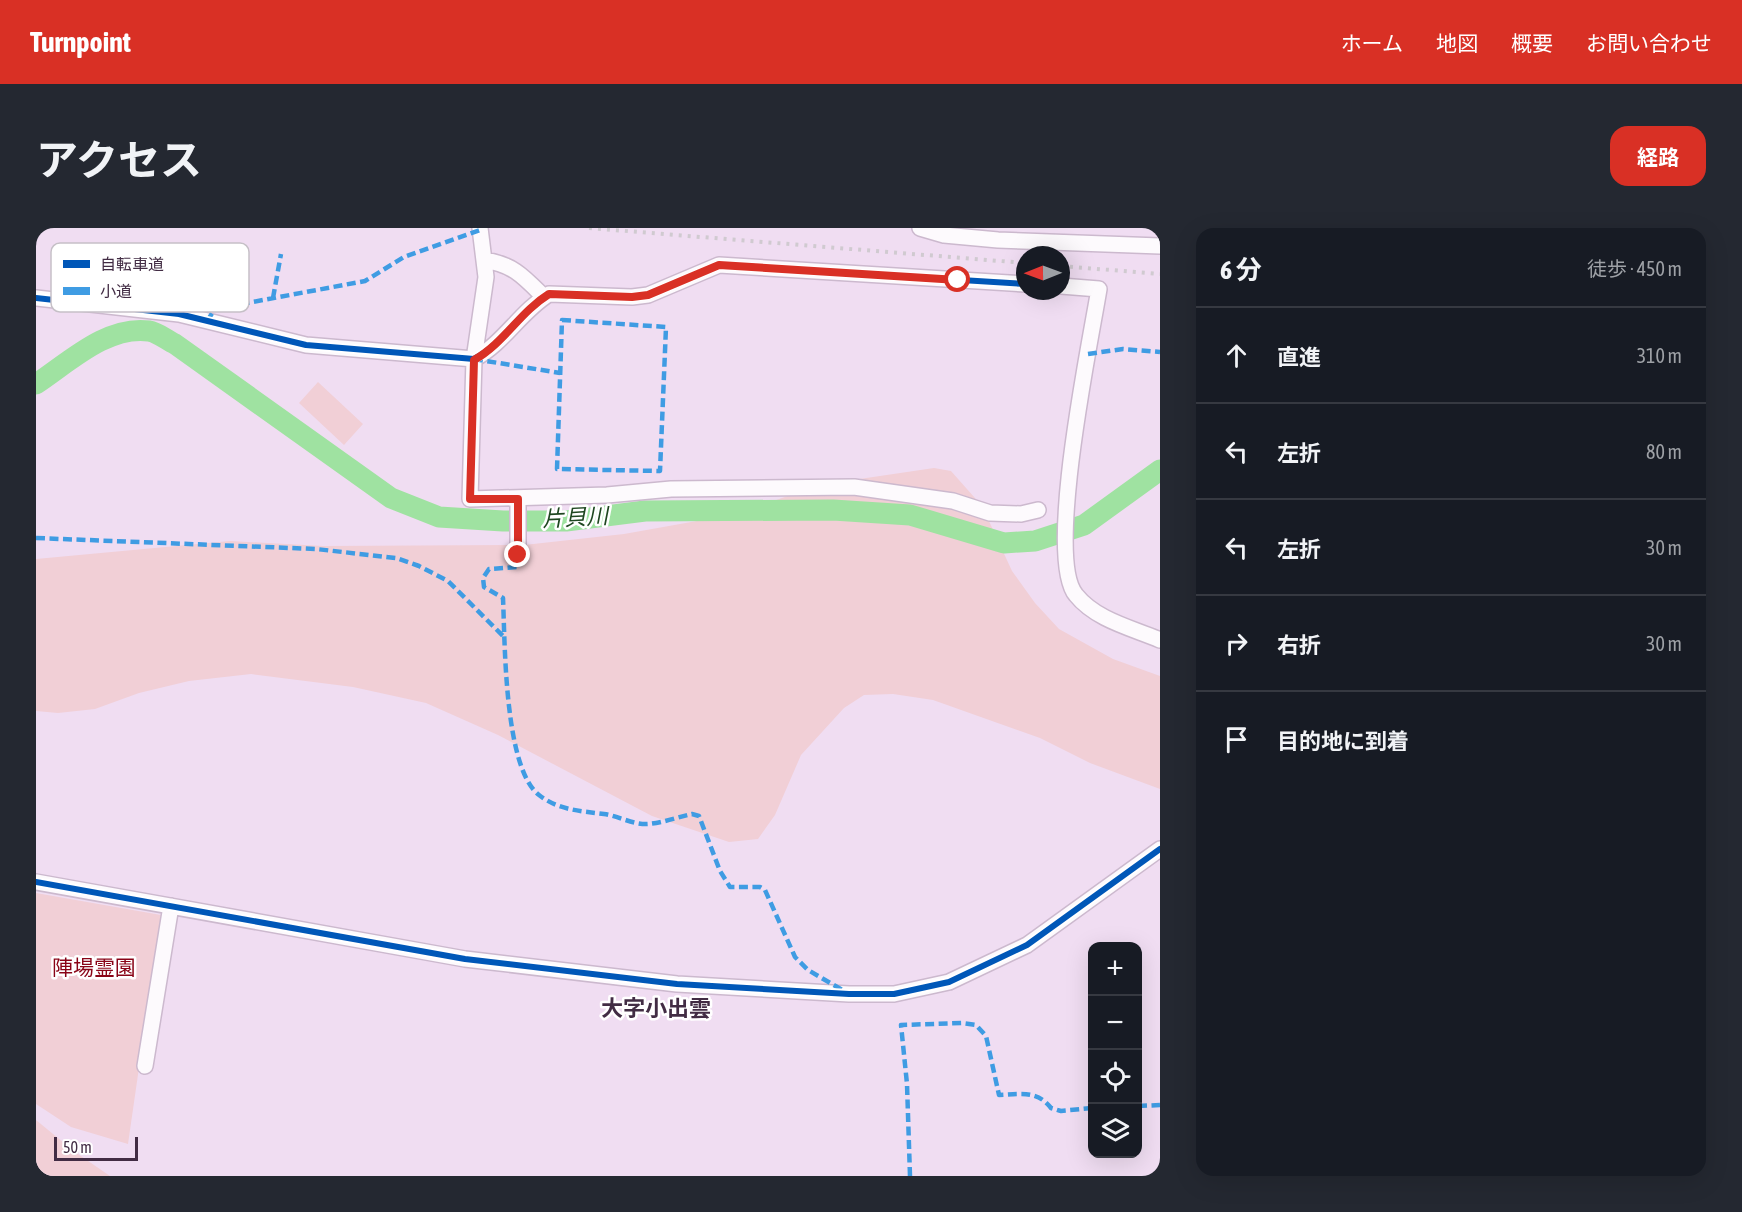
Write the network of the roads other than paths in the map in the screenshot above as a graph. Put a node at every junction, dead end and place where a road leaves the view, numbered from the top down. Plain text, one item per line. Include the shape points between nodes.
1 (480, 228) edge
2 (920, 228) edge
3 (1160, 246) edge
4 (484, 260) junction
5 (1016, 283) edge
6 (1070, 287) edge
7 (544, 297) junction
8 (36, 298) edge
9 (51, 300) edge
10 (160, 312) edge
11 (474, 360) junction
12 (518, 499) junction
13 (1038, 510) dead end
14 (518, 555) dead end
15 (1160, 640) edge
16 (1160, 849) edge
17 (36, 882) edge
18 (171, 906) junction
19 (145, 1066) dead end

1 - 4 street
2 - 3 street via 944,235 998,240
4 - 7 street via 502,263 521,274
4 - 11 street via 486,277
5 - 7 street via 719,265 648,295 567,292
6 - 15 street via 1098,289 1065,507 1066,576 1086,606
7 - 11 street via 522,314 491,350
8 - 9 street
10 - 11 street via 306,345
11 - 12 street via 470,499
12 - 13 street via 671,489 854,487 953,501 990,513
12 - 14 street
16 - 18 street via 1027,945 949,982 894,994 677,984 465,959
17 - 18 street
18 - 19 street

